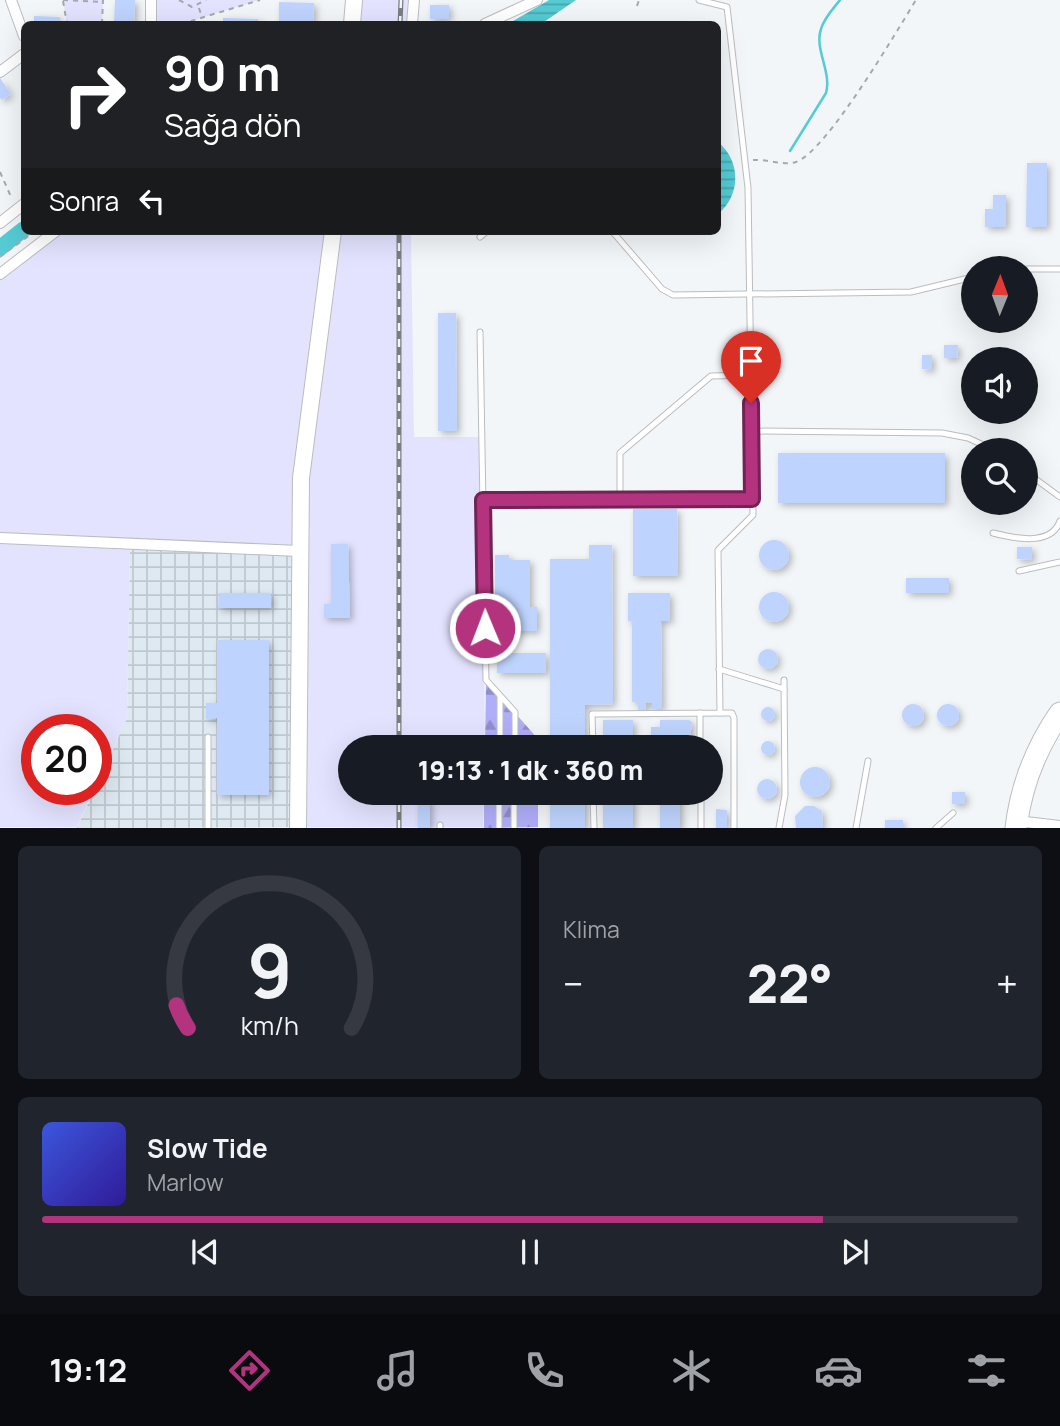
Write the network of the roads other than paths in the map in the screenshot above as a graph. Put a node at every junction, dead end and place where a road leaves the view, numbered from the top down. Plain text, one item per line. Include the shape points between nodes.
1 (11, 0) edge
2 (151, 0) edge
3 (354, 0) edge
4 (414, 0) edge
5 (537, 0) edge
6 (699, 0) edge
7 (151, 21) edge
8 (352, 21) edge
9 (412, 21) edge
10 (492, 21) edge
11 (21, 28) edge
12 (21, 56) edge
13 (0, 72) edge
14 (21, 207) edge
15 (0, 223) edge
16 (51, 235) edge
17 (335, 235) edge
18 (336, 235) edge
19 (616, 235) edge
20 (1038, 268) edge
21 (1060, 270) edge
22 (0, 274) edge
23 (961, 280) edge
24 (750, 294) junction
25 (481, 331) dead end
26 (751, 375) junction
27 (751, 431) junction
28 (968, 438) edge
29 (1038, 481) edge
30 (1060, 498) edge
31 (752, 499) junction
32 (483, 500) junction
33 (620, 500) junction
34 (1060, 521) edge
35 (993, 533) dead end
36 (0, 538) edge
37 (299, 551) junction
38 (1060, 562) edge
39 (1019, 571) dead end
40 (719, 669) junction
41 (784, 680) dead end
42 (784, 688) junction
43 (500, 696) junction
44 (699, 713) junction
45 (720, 713) junction
46 (1060, 725) edge
47 (500, 735) edge
48 (515, 735) edge
49 (593, 735) edge
50 (700, 735) edge
51 (208, 737) dead end
52 (869, 761) dead end
53 (499, 805) edge
54 (514, 805) edge
55 (593, 805) edge
56 (701, 805) edge
57 (953, 813) dead end
58 (1021, 825) edge
59 (1060, 826) edge
60 (208, 828) edge
61 (298, 828) edge
62 (306, 828) edge
63 (499, 828) edge
64 (514, 828) edge
65 (594, 828) edge
66 (701, 828) edge
67 (734, 828) edge
68 (779, 828) edge
69 (856, 828) edge
70 (936, 828) edge

1 - 11 street
2 - 7 street
3 - 8 street
4 - 9 street
5 - 10 street
6 - 24 lane via 727,7 745,161
12 - 13 street
14 - 15 street
16 - 22 street
17 - 37 street via 303,455
18 - 62 street via 328,338 309,479
19 - 24 lane via 667,293
20 - 21 lane
23 - 24 lane via 911,292
24 - 26 lane
25 - 32 lane
26 - 27 lane
26 - 33 lane via 710,376 620,453
27 - 28 lane via 942,433
27 - 31 lane
29 - 30 lane
31 - 33 lane
31 - 40 lane via 753,514 718,550
32 - 33 lane
32 - 43 lane via 486,680
34 - 35 lane via 1043,537 1022,539
36 - 37 street
37 - 61 street
38 - 39 lane
40 - 42 lane
40 - 45 lane
41 - 42 lane
42 - 68 lane via 785,795
43 - 47 lane
43 - 48 lane via 515,712
44 - 45 lane
44 - 49 lane via 592,714
44 - 50 lane
45 - 67 lane via 732,713 734,718
46 - 58 highway via 1035,778
51 - 60 lane
52 - 69 lane
53 - 63 lane
54 - 64 lane
55 - 65 lane
56 - 66 lane
57 - 70 lane
58 - 59 street

